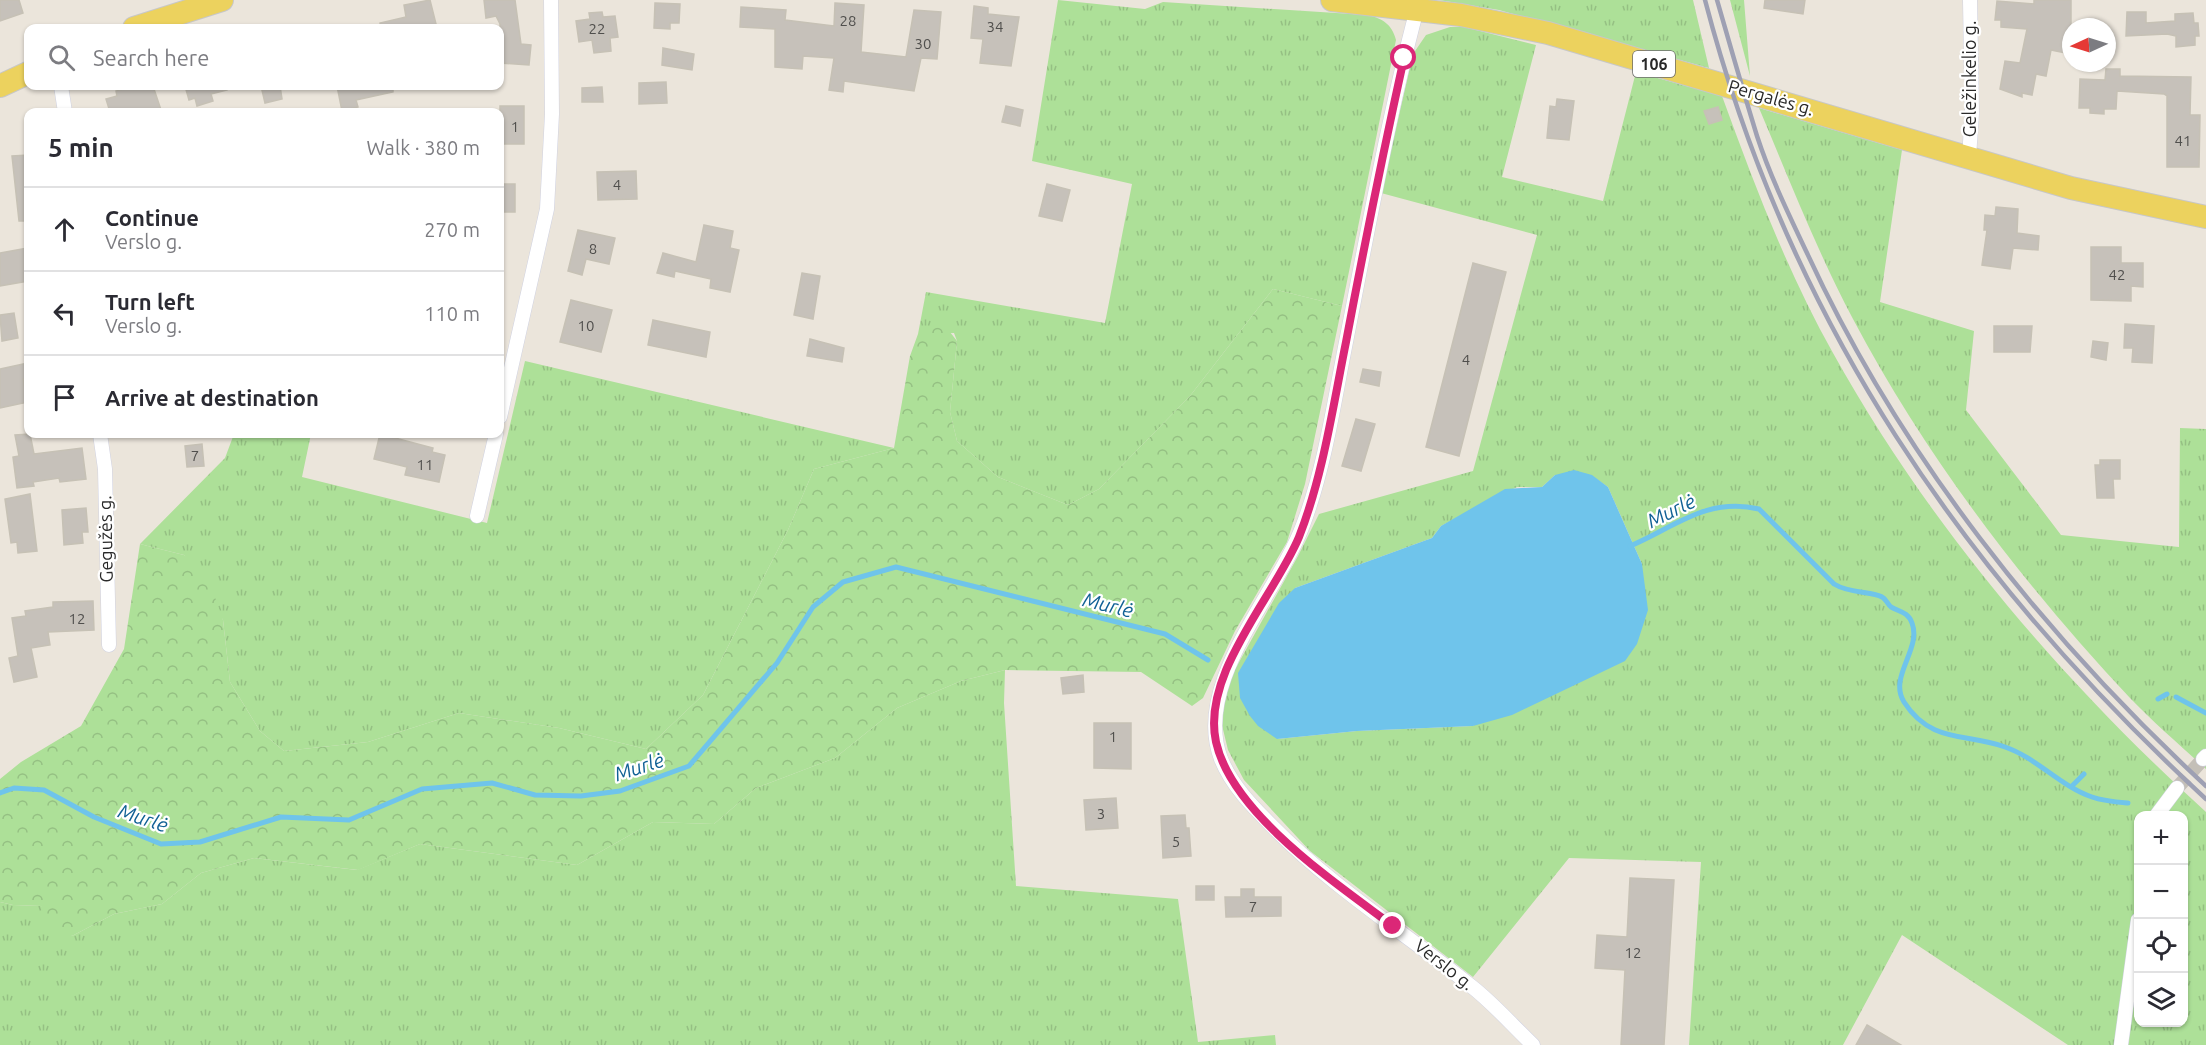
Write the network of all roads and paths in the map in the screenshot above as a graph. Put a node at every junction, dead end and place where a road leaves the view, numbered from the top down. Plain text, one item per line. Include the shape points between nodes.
1 (222, 0) edge
2 (551, 0) edge
3 (1970, 0) edge
4 (1347, 1) edge
5 (1417, 9) junction
6 (147, 24) edge
7 (24, 75) edge
8 (0, 86) edge
9 (62, 90) edge
10 (65, 108) edge
11 (1969, 157) junction
12 (2206, 217) edge
13 (504, 399) edge
14 (101, 438) edge
15 (495, 438) edge
16 (477, 516) dead end
17 (109, 645) dead end
18 (2177, 788) tunnel mouth
19 (2160, 811) edge
20 (2134, 955) edge
21 (1533, 1045) edge
22 (2121, 1045) edge

1 - 6 main road
2 - 13 street via 552,114 547,209
3 - 11 street, Geležinkelio g.
4 - 5 main road, Pergalės g. / 106
5 - 11 main road, Pergalės g. / 106 via 1548,33
5 - 21 street, Verslo g. via 1383,155 1329,428 1305,522 1292,554 1230,663 1216,703 1214,733 1222,761 1247,801 1305,860 1474,988
7 - 8 main road
9 - 10 street
11 - 12 main road, Pergalės g. / 106 via 2071,188
14 - 17 street, Gegužės g. via 105,469
15 - 16 street
18 - 19 street
20 - 22 street

